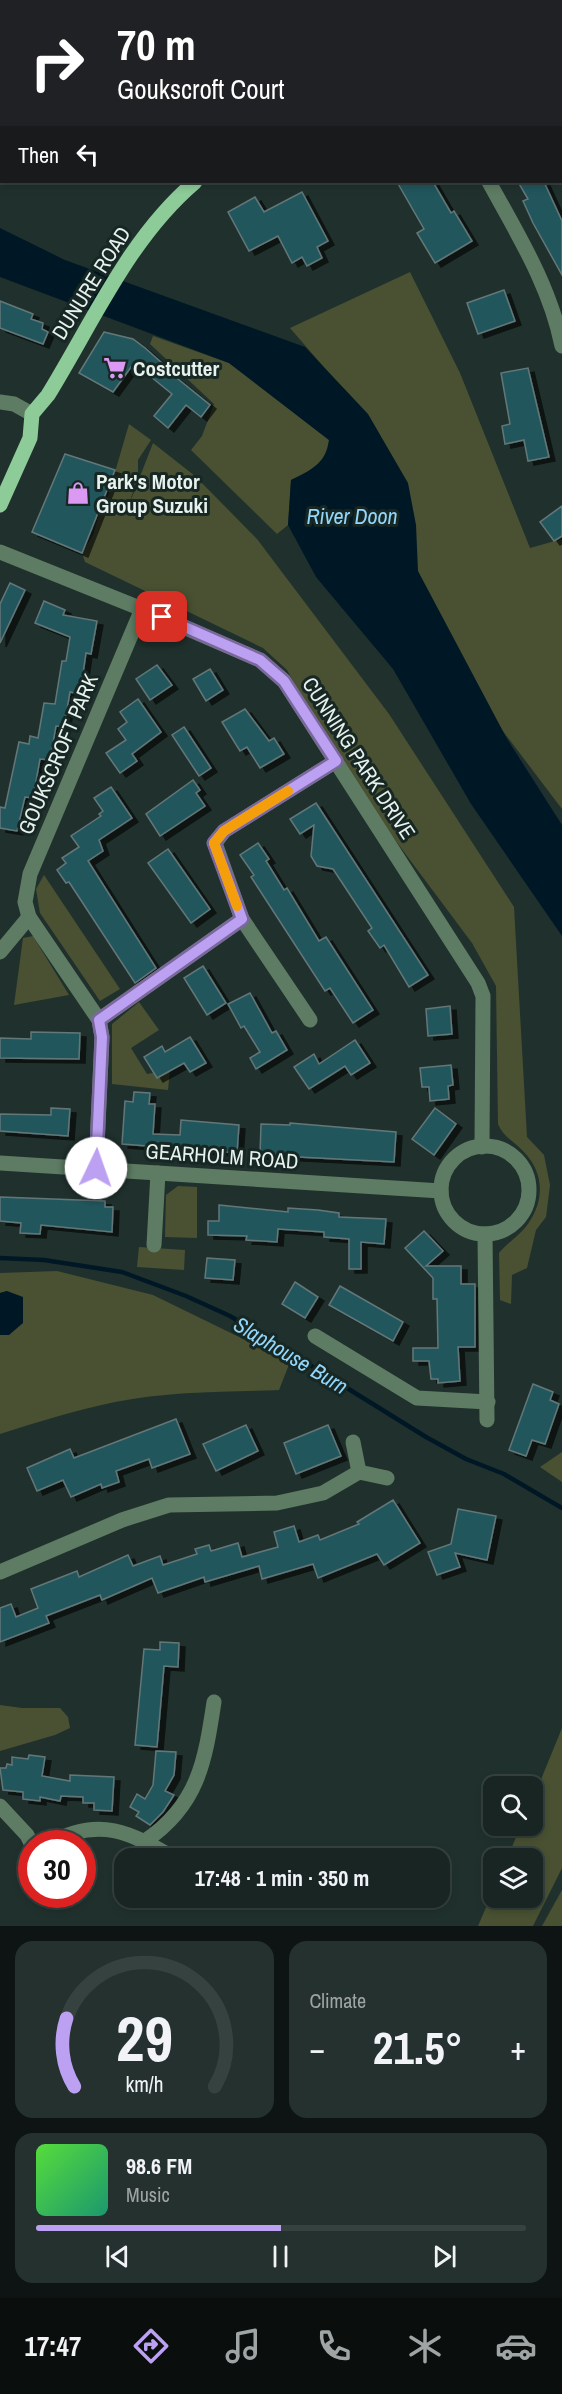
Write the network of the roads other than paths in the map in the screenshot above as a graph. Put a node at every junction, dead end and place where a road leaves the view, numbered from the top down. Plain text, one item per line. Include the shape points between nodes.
1 (194, 183) edge
2 (490, 183) edge
3 (562, 346) edge
4 (0, 402) edge
5 (32, 414) junction
6 (0, 506) edge
7 (0, 552) edge
8 (142, 609) junction
9 (336, 761) junction
10 (29, 917) junction
11 (242, 919) junction
12 (0, 952) edge
13 (99, 1020) junction
14 (310, 1020) dead end
15 (482, 1147) junction
16 (0, 1163) edge
17 (96, 1168) junction
18 (158, 1173) junction
19 (441, 1191) junction
20 (485, 1234) junction
21 (154, 1245) dead end
22 (315, 1336) dead end
23 (488, 1401) junction
24 (488, 1420) dead end
25 (353, 1442) dead end
26 (359, 1472) junction
27 (387, 1478) dead end
28 (0, 1572) edge
29 (214, 1702) dead end
30 (0, 1806) edge
31 (22, 1830) edge
32 (91, 1830) edge
33 (144, 1841) junction
34 (156, 1848) edge

1 - 5 main road, DUNURE ROAD via 142,238 48,395
2 - 3 street via 544,286
4 - 5 street via 14,404
5 - 6 main road via 30,438
7 - 8 street, CUNNING PARK DRIVE
8 - 9 street, CUNNING PARK DRIVE via 260,660 284,681
8 - 10 street, GOUKSCROFT PARK via 30,874 26,902
9 - 11 street via 224,831 214,843
9 - 15 street, CUNNING PARK DRIVE via 483,996
10 - 12 street
10 - 13 street
11 - 13 street
11 - 14 street
13 - 17 street via 102,1037
15 - 19 street via 461,1153 453,1160 442,1180
15 - 20 street via 495,1147 517,1160 529,1188 526,1207 519,1218 504,1229
16 - 17 street, GEARHOLM ROAD
17 - 18 street, GEARHOLM ROAD
18 - 19 street, GEARHOLM ROAD
18 - 21 street
19 - 20 street via 454,1221
20 - 23 street
22 - 23 street via 417,1398
23 - 24 street
25 - 26 street
26 - 27 street
26 - 28 street via 323,1493 277,1503 169,1505 122,1520
29 - 33 street via 197,1784 166,1826
30 - 31 street
32 - 33 street via 124,1831
33 - 34 street

